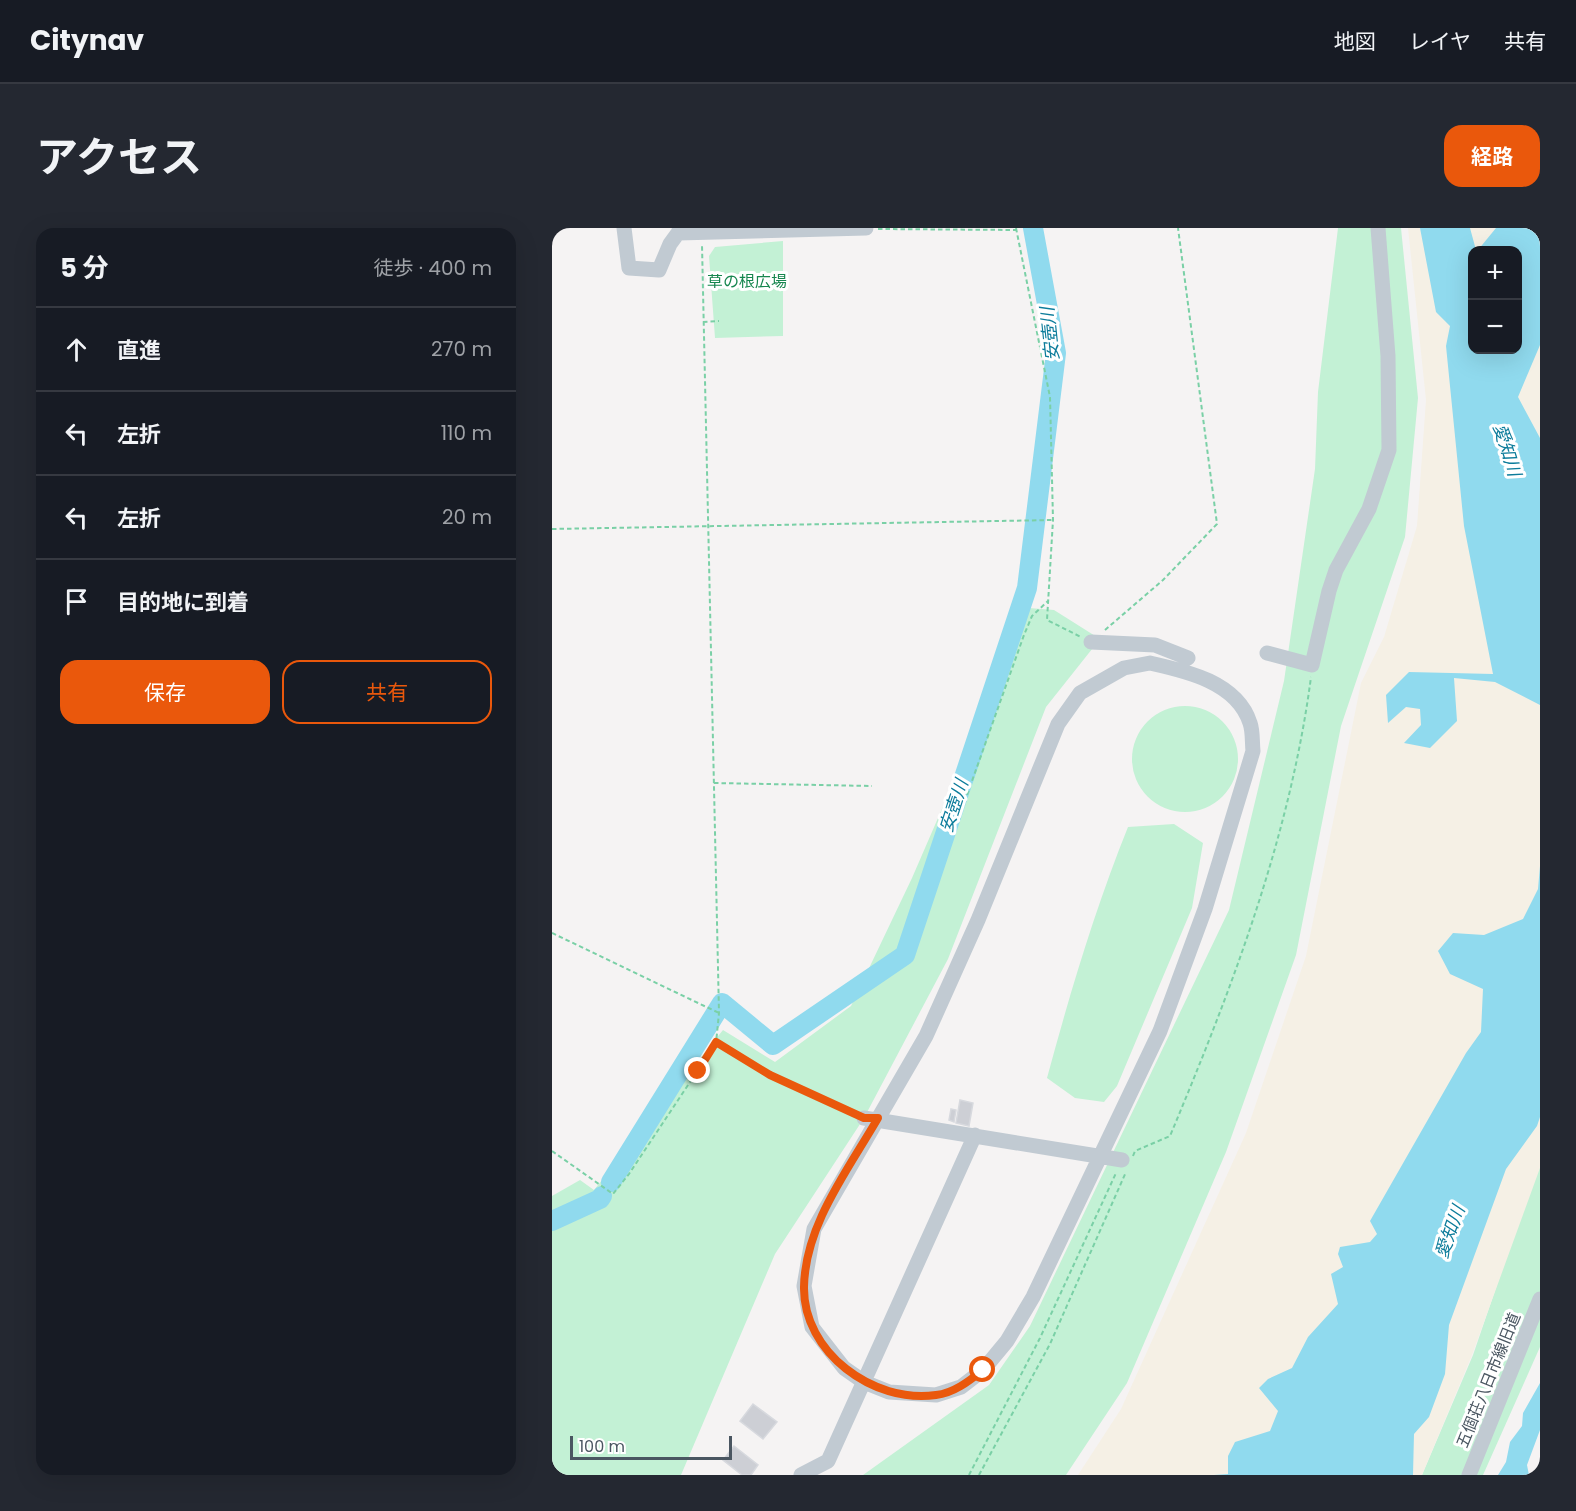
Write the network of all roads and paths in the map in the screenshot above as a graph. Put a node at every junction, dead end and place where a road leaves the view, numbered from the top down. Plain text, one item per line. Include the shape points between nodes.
1 (624, 228) edge
2 (866, 228) edge
3 (1178, 228) edge
4 (1378, 228) edge
5 (1016, 229) edge
6 (679, 231) edge
7 (701, 234) junction
8 (719, 321) dead end
9 (703, 322) junction
10 (1053, 520) junction
11 (708, 524) junction
12 (552, 529) edge
13 (1048, 601) junction
14 (1091, 642) junction
15 (1267, 653) dead end
16 (1188, 658) dead end
17 (1312, 665) junction
18 (714, 783) junction
19 (872, 786) dead end
20 (962, 809) dead end
21 (552, 933) edge
22 (719, 1013) junction
23 (716, 1042) junction
24 (871, 1118) junction
25 (975, 1135) junction
26 (552, 1150) edge
27 (1101, 1157) junction
28 (1126, 1164) junction
29 (1540, 1299) edge
30 (864, 1382) junction
31 (801, 1475) edge
32 (969, 1475) edge
33 (979, 1475) edge
34 (1469, 1475) edge

1 - 6 street via 629,268 659,270
2 - 5 path
2 - 7 street
3 - 14 path via 1217,525 1163,580
4 - 17 street via 1388,356 1389,450 1370,509 1336,570
5 - 10 path via 1050,397
6 - 7 street
7 - 9 path
8 - 9 path
9 - 11 path
10 - 11 path
10 - 13 path
11 - 12 path
11 - 18 path
13 - 14 path via 1047,620
13 - 20 path via 1032,616
14 - 16 street via 1155,645
15 - 17 street
17 - 28 path via 1304,729 1274,855 1228,993 1170,1136 1135,1151
18 - 19 path
18 - 22 path
21 - 22 path
22 - 23 path
23 - 24 path via 770,1075
23 - 26 path via 613,1194
24 - 25 street
24 - 27 street via 926,1036 1058,724 1080,693 1124,668 1150,663 1211,681 1231,696 1244,708 1251,724 1253,751 1205,909 1160,1031
24 - 30 street via 814,1229 804,1287 812,1327 844,1368
25 - 27 street
25 - 30 street
27 - 28 street
27 - 30 street via 1033,1297 1007,1341 983,1370 961,1387 936,1395 889,1392
28 - 32 path
28 - 33 path via 1050,1344
29 - 34 street, 五個荘八日市線旧道
30 - 31 street via 828,1461

